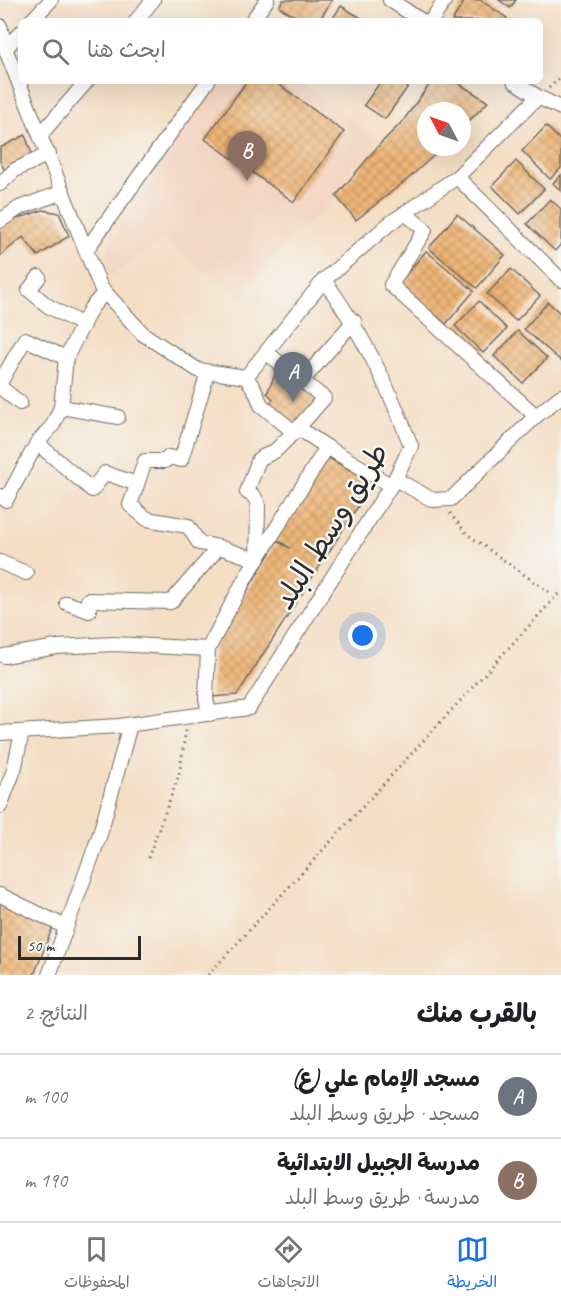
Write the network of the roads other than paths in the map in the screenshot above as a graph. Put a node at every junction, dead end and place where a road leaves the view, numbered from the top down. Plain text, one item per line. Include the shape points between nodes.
1 (51, 0) edge
2 (267, 0) edge
3 (390, 0) edge
4 (445, 0) edge
5 (150, 1) edge
6 (34, 18) edge
7 (138, 18) edge
8 (254, 18) edge
9 (417, 18) edge
10 (433, 18) edge
11 (0, 26) edge
12 (18, 35) edge
13 (6, 48) junction
14 (18, 77) edge
15 (21, 84) edge
16 (84, 84) edge
17 (206, 84) edge
18 (518, 84) edge
19 (538, 97) junction
20 (561, 108) edge
21 (41, 134) junction
22 (49, 154) junction
23 (456, 177) junction
24 (0, 184) edge
25 (63, 192) junction
26 (405, 213) junction
27 (0, 221) edge
28 (86, 250) junction
29 (39, 277) dead end
30 (324, 280) junction
31 (561, 280) edge
32 (105, 292) junction
33 (354, 321) junction
34 (83, 325) junction
35 (267, 353) junction
36 (66, 358) junction
37 (5, 366) edge
38 (208, 372) junction
39 (246, 377) junction
40 (303, 380) junction
41 (0, 385) edge
42 (561, 396) edge
43 (20, 403) dead end
44 (61, 407) junction
45 (536, 416) junction
46 (118, 417) dead end
47 (296, 430) junction
48 (38, 443) junction
49 (327, 447) junction
50 (392, 482) junction
51 (137, 484) junction
52 (0, 496) edge
53 (219, 547) junction
54 (257, 560) junction
55 (0, 562) edge
56 (26, 573) dead end
57 (67, 603) dead end
58 (208, 649) junction
59 (1, 659) edge
60 (209, 714) junction
61 (129, 725) junction
62 (22, 732) junction
63 (0, 733) edge
64 (0, 806) edge
65 (0, 895) edge
66 (66, 927) junction
67 (49, 975) edge

1 - 6 street
2 - 8 street
3 - 9 street
4 - 10 street
5 - 7 street
11 - 13 street
12 - 13 street
13 - 14 street
15 - 21 street
16 - 21 street
17 - 28 street
18 - 19 street
19 - 20 street
19 - 23 street
21 - 22 street
22 - 24 street via 15,170
22 - 25 street
23 - 26 street
23 - 31 street
25 - 27 street via 19,208
25 - 28 street
26 - 30 street
26 - 45 street via 425,230 391,285
28 - 32 street
29 - 34 street via 29,290 48,306
30 - 33 street, طريق وسط البلد
30 - 35 street
32 - 34 street
32 - 38 street via 143,334 198,370
33 - 40 street
33 - 50 street, طريق وسط البلد via 411,446
34 - 36 street
35 - 39 street
35 - 40 street
36 - 37 street via 25,339
36 - 44 street
37 - 41 street
38 - 39 street
38 - 51 street via 181,460 169,457 165,461 145,461
39 - 47 street via 261,405
40 - 47 street via 324,398
41 - 43 street
42 - 45 street
44 - 46 street
44 - 48 street
45 - 50 street via 451,499 434,500
47 - 49 street
47 - 54 street via 275,451 259,459 247,492 258,504
48 - 51 street via 92,490 105,474
48 - 52 street via 6,500
49 - 50 street
49 - 54 street
50 - 60 street, طريق وسط البلد via 249,708
51 - 53 street via 130,505 147,519 188,526 200,543
53 - 54 street
53 - 57 street via 171,602 88,600 89,611
54 - 58 street
55 - 56 street
58 - 59 street via 114,644 57,647
58 - 60 street
60 - 61 street, طريق وسط البلد
61 - 62 street, طريق وسط البلد
61 - 66 street via 100,834
62 - 63 street, طريق وسط البلد
62 - 64 street via 14,770
65 - 66 street
66 - 67 street

